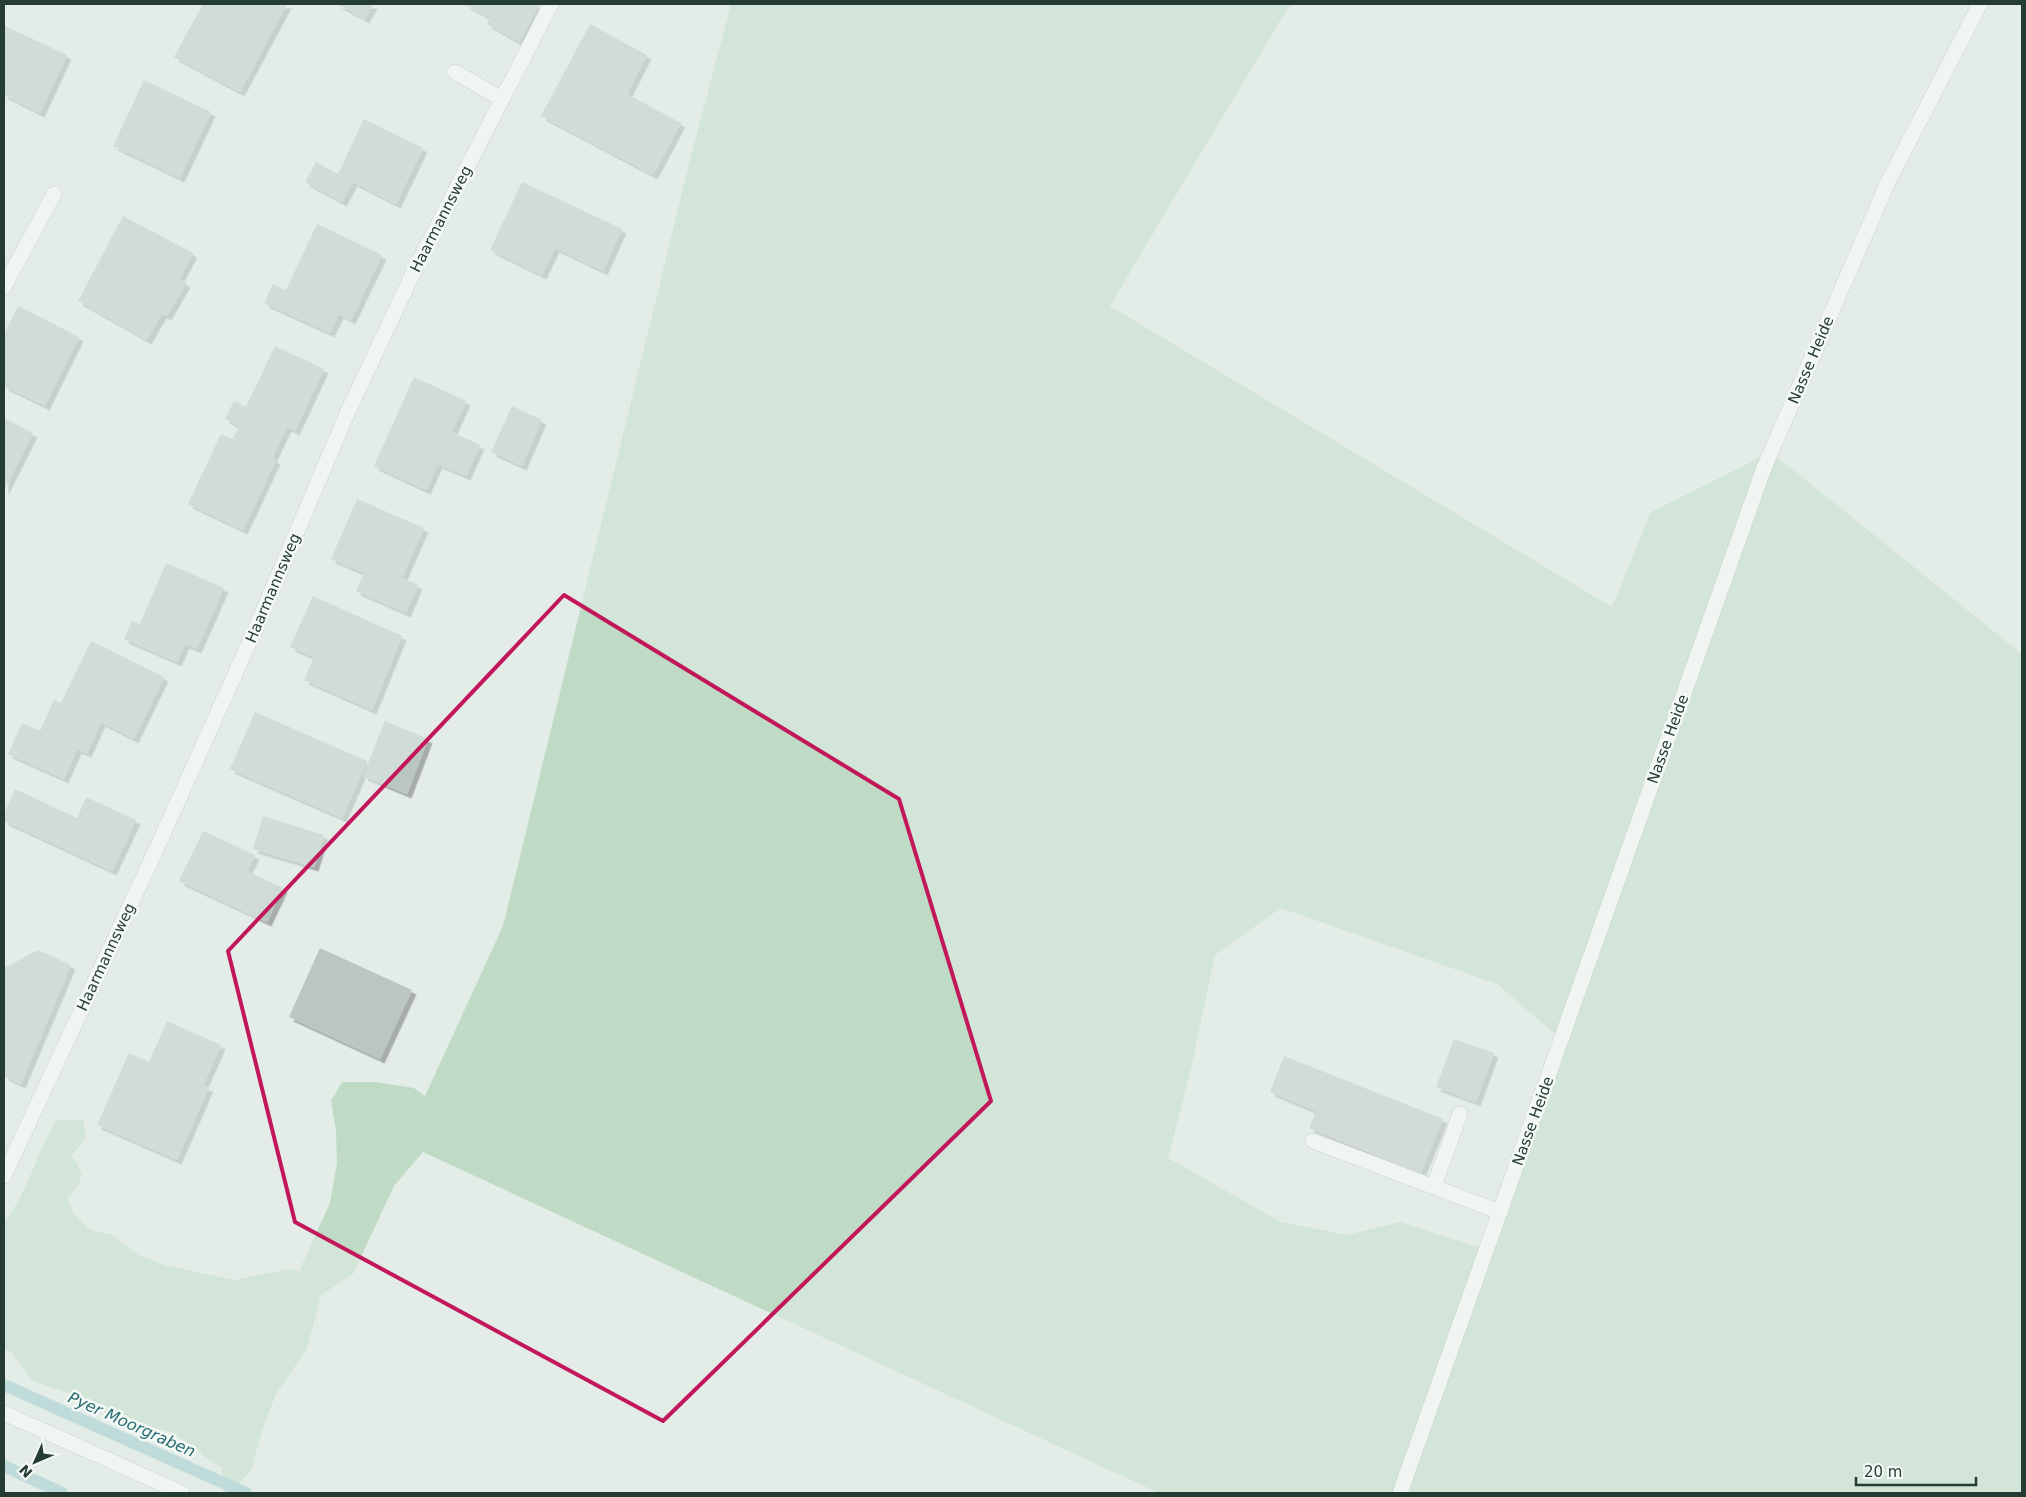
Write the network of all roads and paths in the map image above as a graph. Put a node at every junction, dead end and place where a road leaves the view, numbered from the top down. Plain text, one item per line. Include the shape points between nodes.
1 (551, 4) edge
2 (1980, 4) edge
3 (455, 72) dead end
4 (502, 98) junction
5 (54, 194) dead end
6 (4, 287) edge
7 (1460, 1114) dead end
8 (1313, 1140) dead end
9 (4, 1176) edge
10 (1434, 1186) junction
11 (1500, 1212) junction
12 (4, 1413) edge
13 (182, 1493) edge
14 (1400, 1493) edge

1 - 4 street, Haarmannsweg
2 - 11 street, Nasse Heide via 1888,182 1764,468
3 - 4 street
4 - 9 street, Haarmannsweg via 354,398 254,632
5 - 6 street
7 - 10 street
8 - 10 street
10 - 11 street
11 - 14 street, Nasse Heide
12 - 13 street

